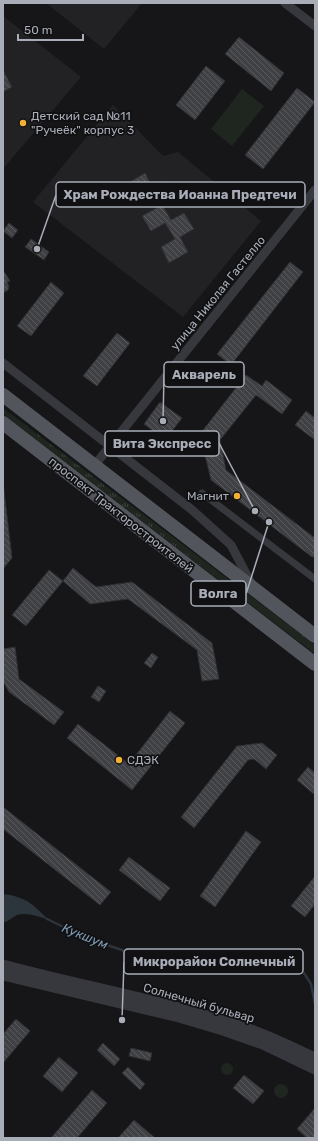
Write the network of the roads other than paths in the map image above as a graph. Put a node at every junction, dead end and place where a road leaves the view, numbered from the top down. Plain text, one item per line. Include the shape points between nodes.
1 (285, 3) edge
2 (315, 26) edge
3 (315, 190) edge
4 (3, 363) edge
5 (3, 395) edge
6 (3, 423) edge
7 (110, 447) junction
8 (94, 466) junction
9 (202, 493) dead end
10 (315, 579) edge
11 (254, 588) junction
12 (315, 636) edge
13 (315, 664) edge
14 (3, 966) edge
15 (3, 975) edge
16 (81, 989) junction
17 (315, 1058) edge
18 (315, 1069) edge

1 - 2 street
3 - 7 street, улица Николая Гастелло
4 - 7 street
5 - 8 main road, проспект Тракторостроителей
6 - 13 main road, проспект Тракторостроителей
7 - 8 street, улица Николая Гастелло
7 - 11 street via 191,509 231,545
8 - 11 main road, проспект Тракторостроителей
9 - 10 street
11 - 12 main road, проспект Тракторостроителей
14 - 16 street, Солнечный бульвар
15 - 16 street, Солнечный бульвар
16 - 17 street, Солнечный бульвар via 216,1019
16 - 18 street, Солнечный бульвар via 223,1030 263,1044

